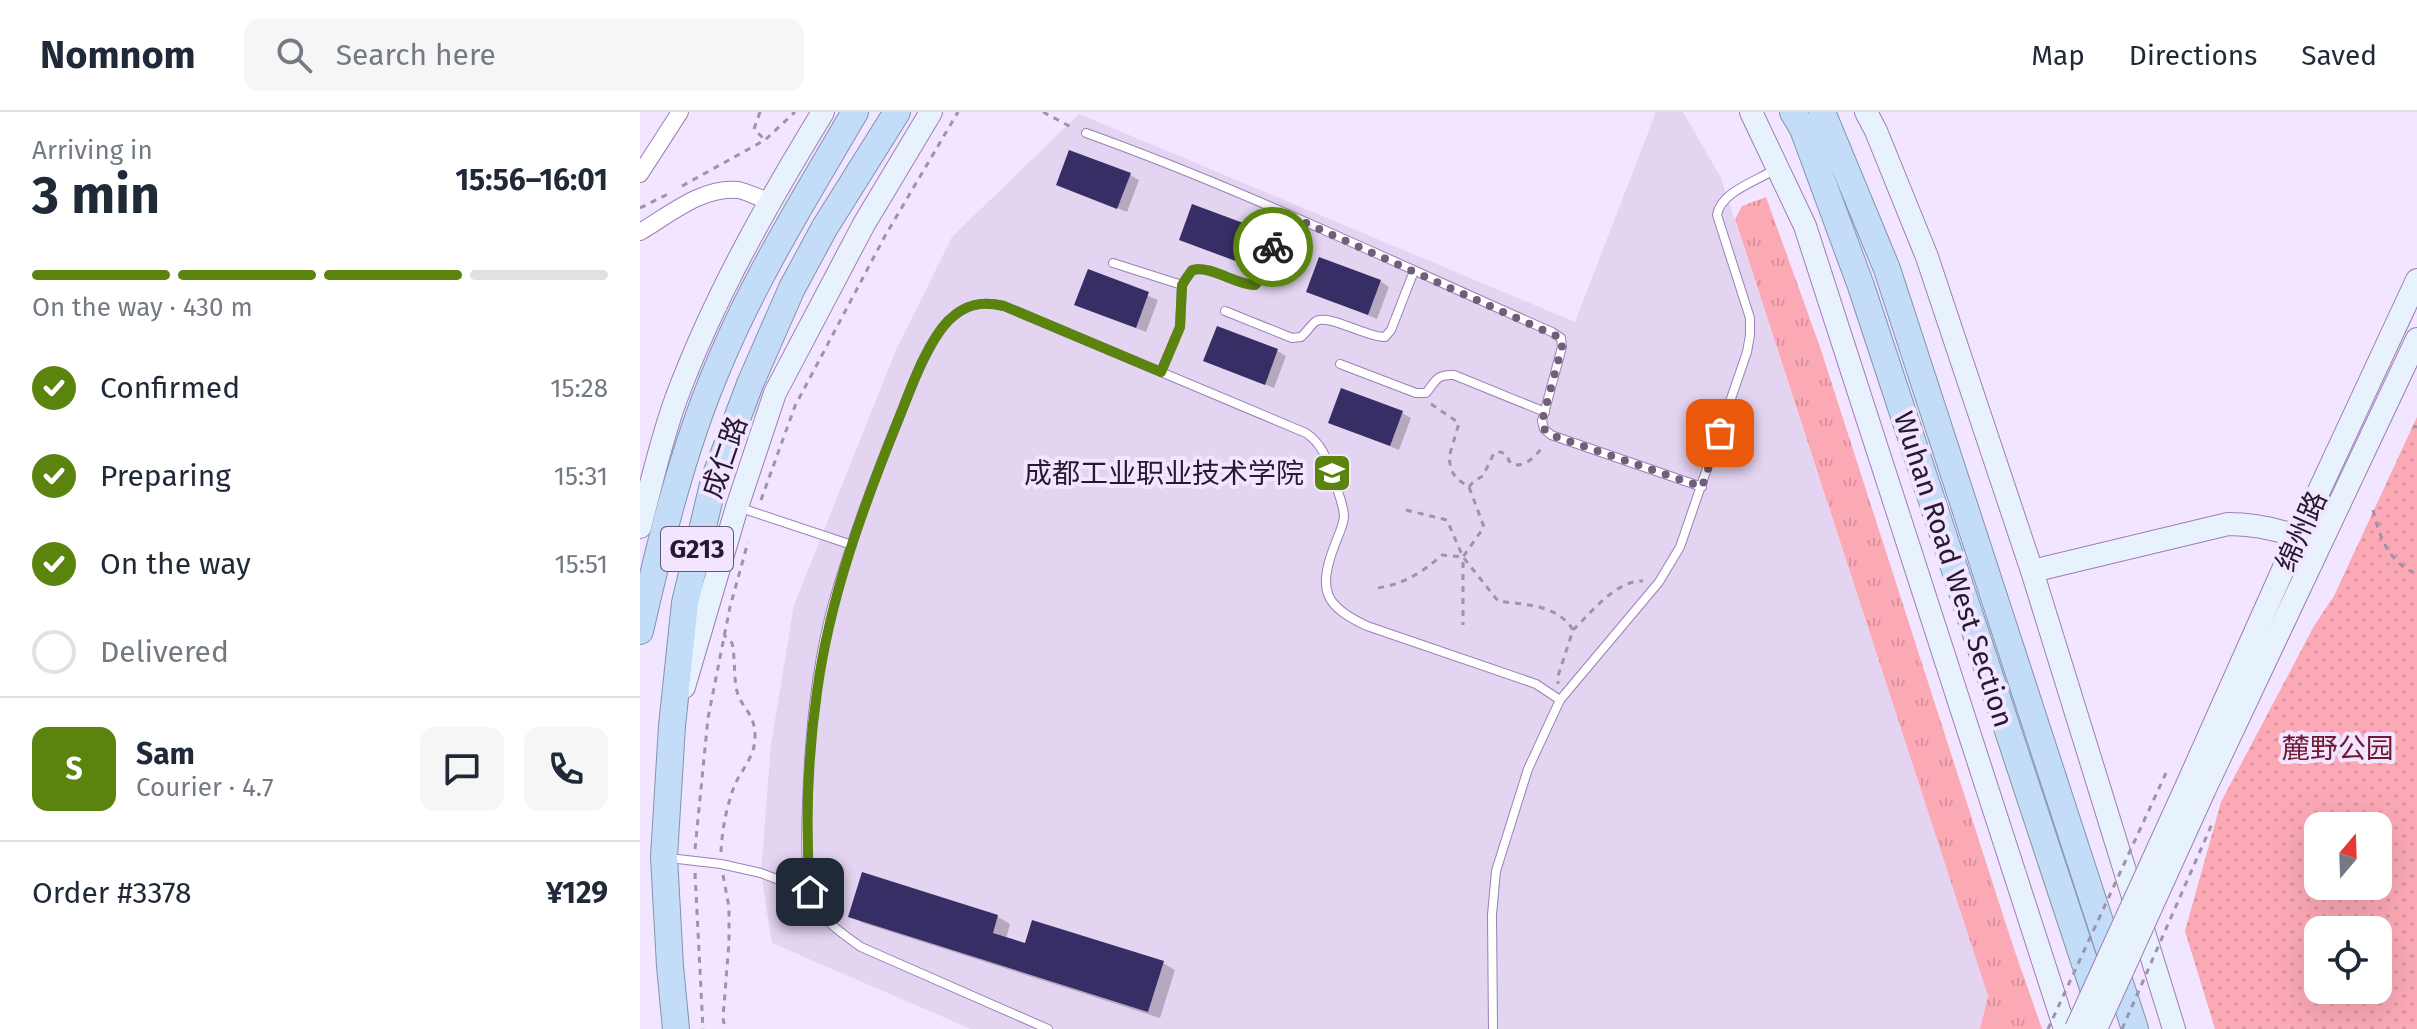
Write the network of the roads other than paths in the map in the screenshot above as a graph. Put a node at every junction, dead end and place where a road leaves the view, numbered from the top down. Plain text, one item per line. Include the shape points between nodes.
1 (680, 112) edge
2 (823, 112) edge
3 (855, 112) edge
4 (897, 112) edge
5 (931, 112) edge
6 (1751, 112) edge
7 (1793, 112) edge
8 (1822, 112) edge
9 (1866, 112) edge
10 (1086, 133) road end
11 (1777, 167) junction
12 (640, 174) edge
13 (768, 201) junction
14 (1286, 214) junction
15 (640, 232) edge
16 (1113, 263) dead end
17 (1414, 271) junction
18 (2417, 280) edge
19 (1182, 285) junction
20 (1225, 311) dead end
21 (2417, 339) edge
22 (1340, 364) dead end
23 (1161, 372) junction
24 (1545, 412) junction
25 (1702, 487) junction
26 (747, 510) junction
27 (640, 527) edge
28 (2298, 536) junction
29 (852, 545) junction
30 (2319, 545) junction
31 (2032, 571) junction
32 (640, 631) edge
33 (1560, 700) junction
34 (672, 726) junction
35 (2196, 788) junction
36 (664, 857) junction
37 (810, 892) junction
38 (676, 1029) edge
39 (1048, 1029) edge
40 (1493, 1029) edge
41 (2065, 1029) edge
42 (2076, 1029) edge
43 (2096, 1029) edge
44 (2106, 1029) edge
45 (2135, 1029) edge
46 (2174, 1029) edge

1 - 12 street
2 - 13 main road
3 - 32 highway, 成仁路 / G213 via 761,273 716,370 682,469
4 - 34 highway, 成仁路 / G213 via 792,288 719,466 685,603
5 - 26 main road via 864,224 775,393
6 - 11 main road
7 - 44 highway, Wuhan Road West Section via 1861,286
8 - 45 highway, Wuhan Road West Section via 1887,269
9 - 31 main road via 1927,257
10 - 14 lane
11 - 25 lane via 1719,205 1717,215 1750,318 1750,335
11 - 41 main road via 1805,226
13 - 15 street via 740,190 716,191
13 - 27 main road via 716,304 676,401
14 - 17 lane
14 - 19 lane via 1255,285 1200,268 1192,270
16 - 19 lane
17 - 20 lane via 1385,337 1327,319 1292,338
17 - 24 lane via 1561,338
18 - 28 main road, 绵州路
19 - 23 lane via 1180,327
21 - 30 main road, 绵州路
22 - 24 lane via 1416,393 1426,393 1443,374 1454,375
23 - 29 lane via 1004,306 986,302 968,307 936,338 910,390
23 - 33 lane via 1318,441 1344,516 1325,587 1345,616 1536,684
24 - 25 lane via 1544,429 1551,435
25 - 33 lane via 1680,547 1659,582
26 - 29 lane
26 - 34 main road
28 - 30 main road
28 - 31 main road via 2271,527 2228,524
28 - 35 main road, 绵州路
29 - 37 lane via 832,608 817,688 808,765
30 - 35 main road, 绵州路
31 - 46 main road
33 - 40 lane via 1528,769 1496,871
34 - 36 highway, 成仁路 / G213
35 - 42 main road, bridge
35 - 43 main road, bridge
36 - 37 lane via 761,873
36 - 38 highway, 成仁路 / G213
37 - 39 lane via 818,911 861,947

